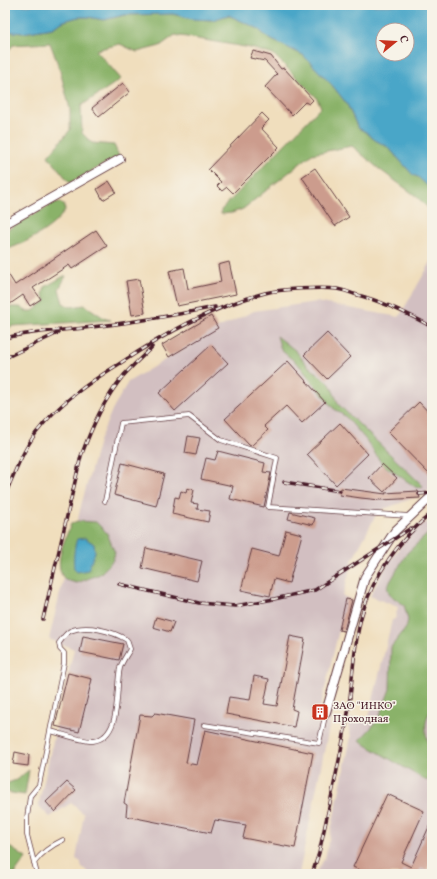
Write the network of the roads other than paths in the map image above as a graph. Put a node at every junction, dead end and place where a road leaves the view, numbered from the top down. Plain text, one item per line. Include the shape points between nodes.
1 (120, 159) dead end
2 (5, 224) edge
3 (432, 496) edge
4 (106, 501) dead end
5 (409, 516) junction
6 (326, 712) joint
7 (204, 725) dead end
8 (50, 731) junction
9 (63, 840) dead end
10 (34, 863) junction
11 (37, 874) edge

1 - 2 street
3 - 5 street
4 - 5 lane via 121,423 189,416 221,440 277,458 268,507
5 - 6 street via 395,531 365,577
6 - 7 lane via 319,743
8 - 8 lane via 92,741 104,736 111,729 115,718 121,666 130,648 128,640 97,629 82,628 69,632 59,643 64,653 64,663
8 - 10 lane via 39,785 30,796 27,818
9 - 10 lane via 50,846
10 - 11 lane

